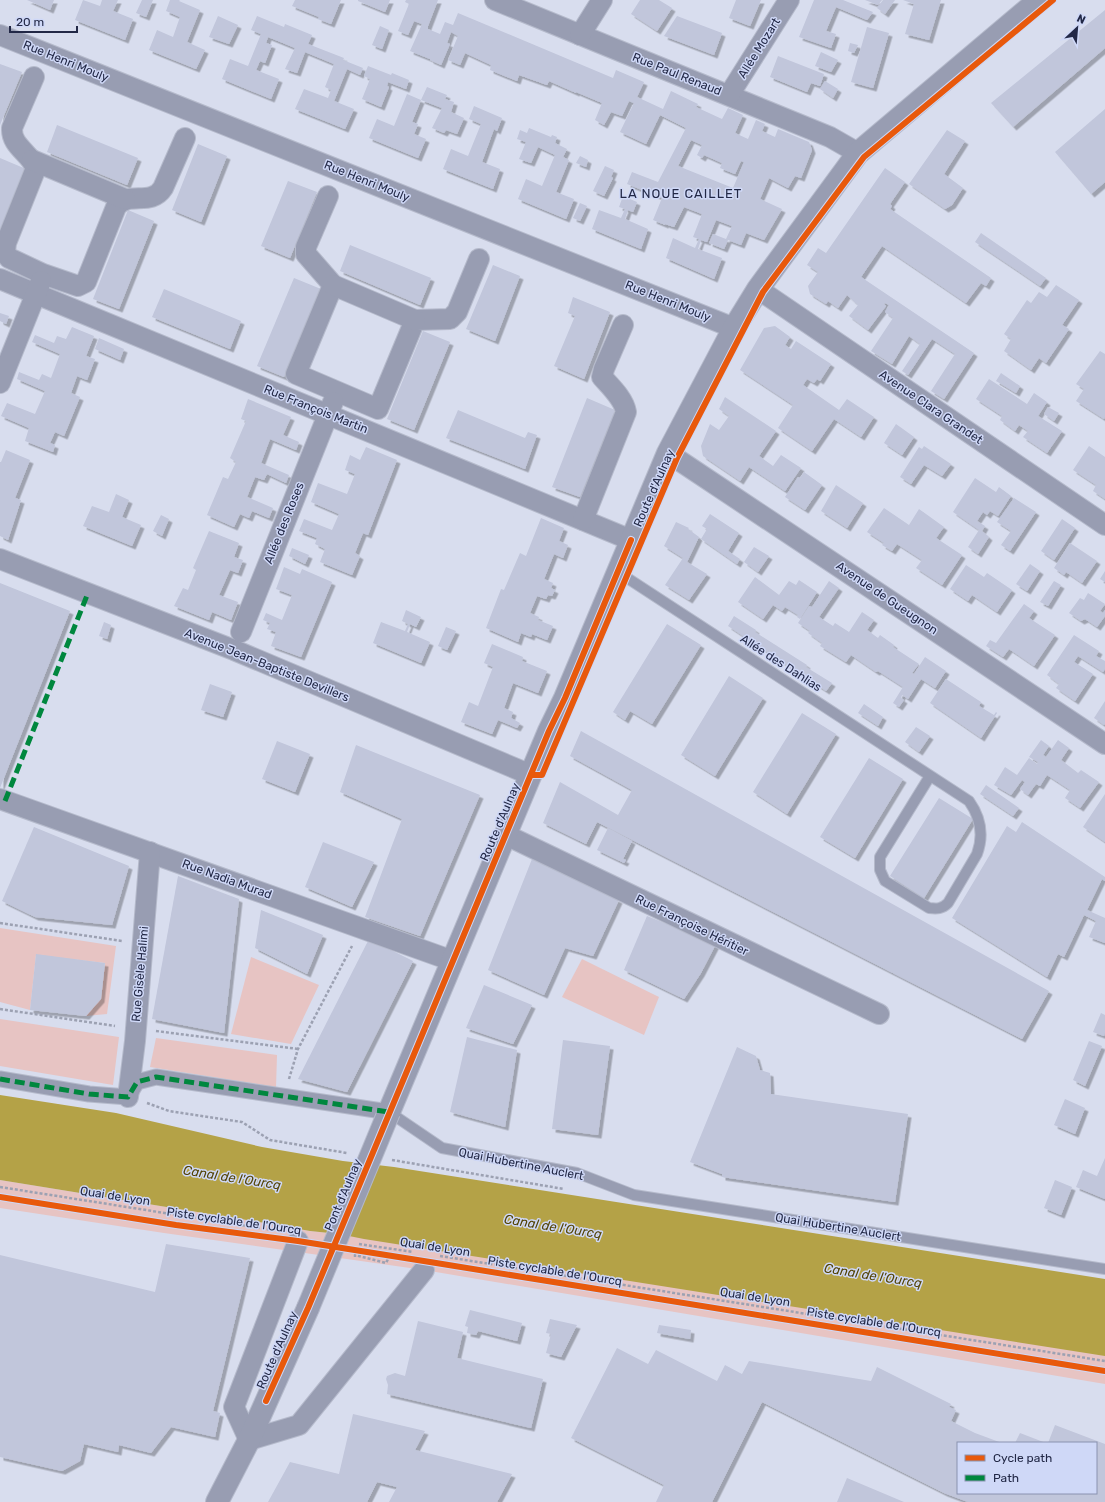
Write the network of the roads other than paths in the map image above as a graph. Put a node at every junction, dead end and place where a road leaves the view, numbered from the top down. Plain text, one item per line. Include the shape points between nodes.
1 (495, 0) edge
2 (602, 0) edge
3 (789, 0) edge
4 (1039, 0) edge
5 (580, 34) junction
6 (0, 35) edge
7 (34, 76) dead end
8 (729, 95) junction
9 (185, 138) dead end
10 (858, 153) junction
11 (32, 160) junction
12 (328, 196) dead end
13 (126, 199) junction
14 (479, 259) dead end
15 (43, 274) junction
16 (0, 279) edge
17 (333, 284) junction
18 (758, 288) junction
19 (36, 294) junction
20 (415, 320) junction
21 (623, 325) dead end
22 (734, 328) junction
23 (0, 383) edge
24 (337, 391) junction
25 (328, 414) junction
26 (668, 453) junction
27 (582, 520) junction
28 (1105, 524) edge
29 (631, 540) junction
30 (0, 559) edge
31 (618, 572) junction
32 (241, 632) dead end
33 (1105, 744) edge
34 (531, 775) junction
35 (930, 776) junction
36 (0, 798) edge
37 (506, 835) junction
38 (150, 852) junction
39 (453, 961) junction
40 (879, 1014) dead end
41 (0, 1079) edge
42 (128, 1096) junction
43 (389, 1112) junction
44 (291, 1236) road end
45 (422, 1259) road end
46 (1105, 1269) edge
47 (308, 1308) joint
48 (249, 1440) junction
49 (218, 1502) edge

1 - 5 street, Rue Paul Renaud
2 - 5 street
3 - 8 street, Allée Mozart
4 - 10 street, Route d'Aulnay
5 - 8 street, Rue Paul Renaud
6 - 22 street, Rue Henri Mouly
7 - 11 street via 12,128 16,144
8 - 10 street, Rue Paul Renaud via 830,136
9 - 13 street via 159,194 153,197
10 - 18 street, Route d'Aulnay
11 - 13 street
11 - 15 street via 36,168 6,243 5,252 9,258
12 - 17 street via 306,248 306,254
13 - 15 street via 120,201 116,207 86,282 78,286
14 - 20 street via 457,312 450,319
15 - 19 street
16 - 19 street, Rue François Martin
17 - 20 street
17 - 24 street via 296,374
18 - 22 street, Route d'Aulnay
18 - 28 street, Avenue Clara Grandet
19 - 23 street
19 - 25 street, Rue François Martin
20 - 24 street via 378,409
21 - 27 street via 602,377 622,401 626,412
22 - 26 street, Route d'Aulnay
24 - 25 street, Allée des Roses
25 - 27 street, Rue François Martin
25 - 32 street, Allée des Roses
26 - 29 street, Route d'Aulnay
26 - 33 street, Avenue de Gueugnon
27 - 29 street, Rue François Martin
29 - 31 street, Route d'Aulnay
30 - 34 street, Avenue Jean-Baptiste Devillers via 234,650
31 - 34 street, Route d'Aulnay
31 - 35 lane, Allée des Dahlias
34 - 37 street, Route d'Aulnay
35 - 35 lane, Allée des Dahlias via 880,857 880,870 885,882 929,908 936,909 948,903 977,854 981,837 976,811 969,801
36 - 38 street, Rue Nadia Murad
37 - 39 street, Route d'Aulnay
37 - 40 street, Rue Françoise Héritier
38 - 39 street, Rue Nadia Murad
38 - 42 street, Rue Gisèle Halimi via 135,1041
39 - 43 street, Route d'Aulnay
41 - 42 street via 89,1094
42 - 43 street, Quai Hubertine Auclert via 137,1082 156,1077
43 - 46 lane, Quai Hubertine Auclert via 442,1148 577,1173 634,1195
43 - 47 street, Pont d'Aulnay, bridge
44 - 48 street via 234,1407
45 - 48 street via 299,1425
47 - 48 street, Route d'Aulnay
48 - 49 street, Route d'Aulnay

